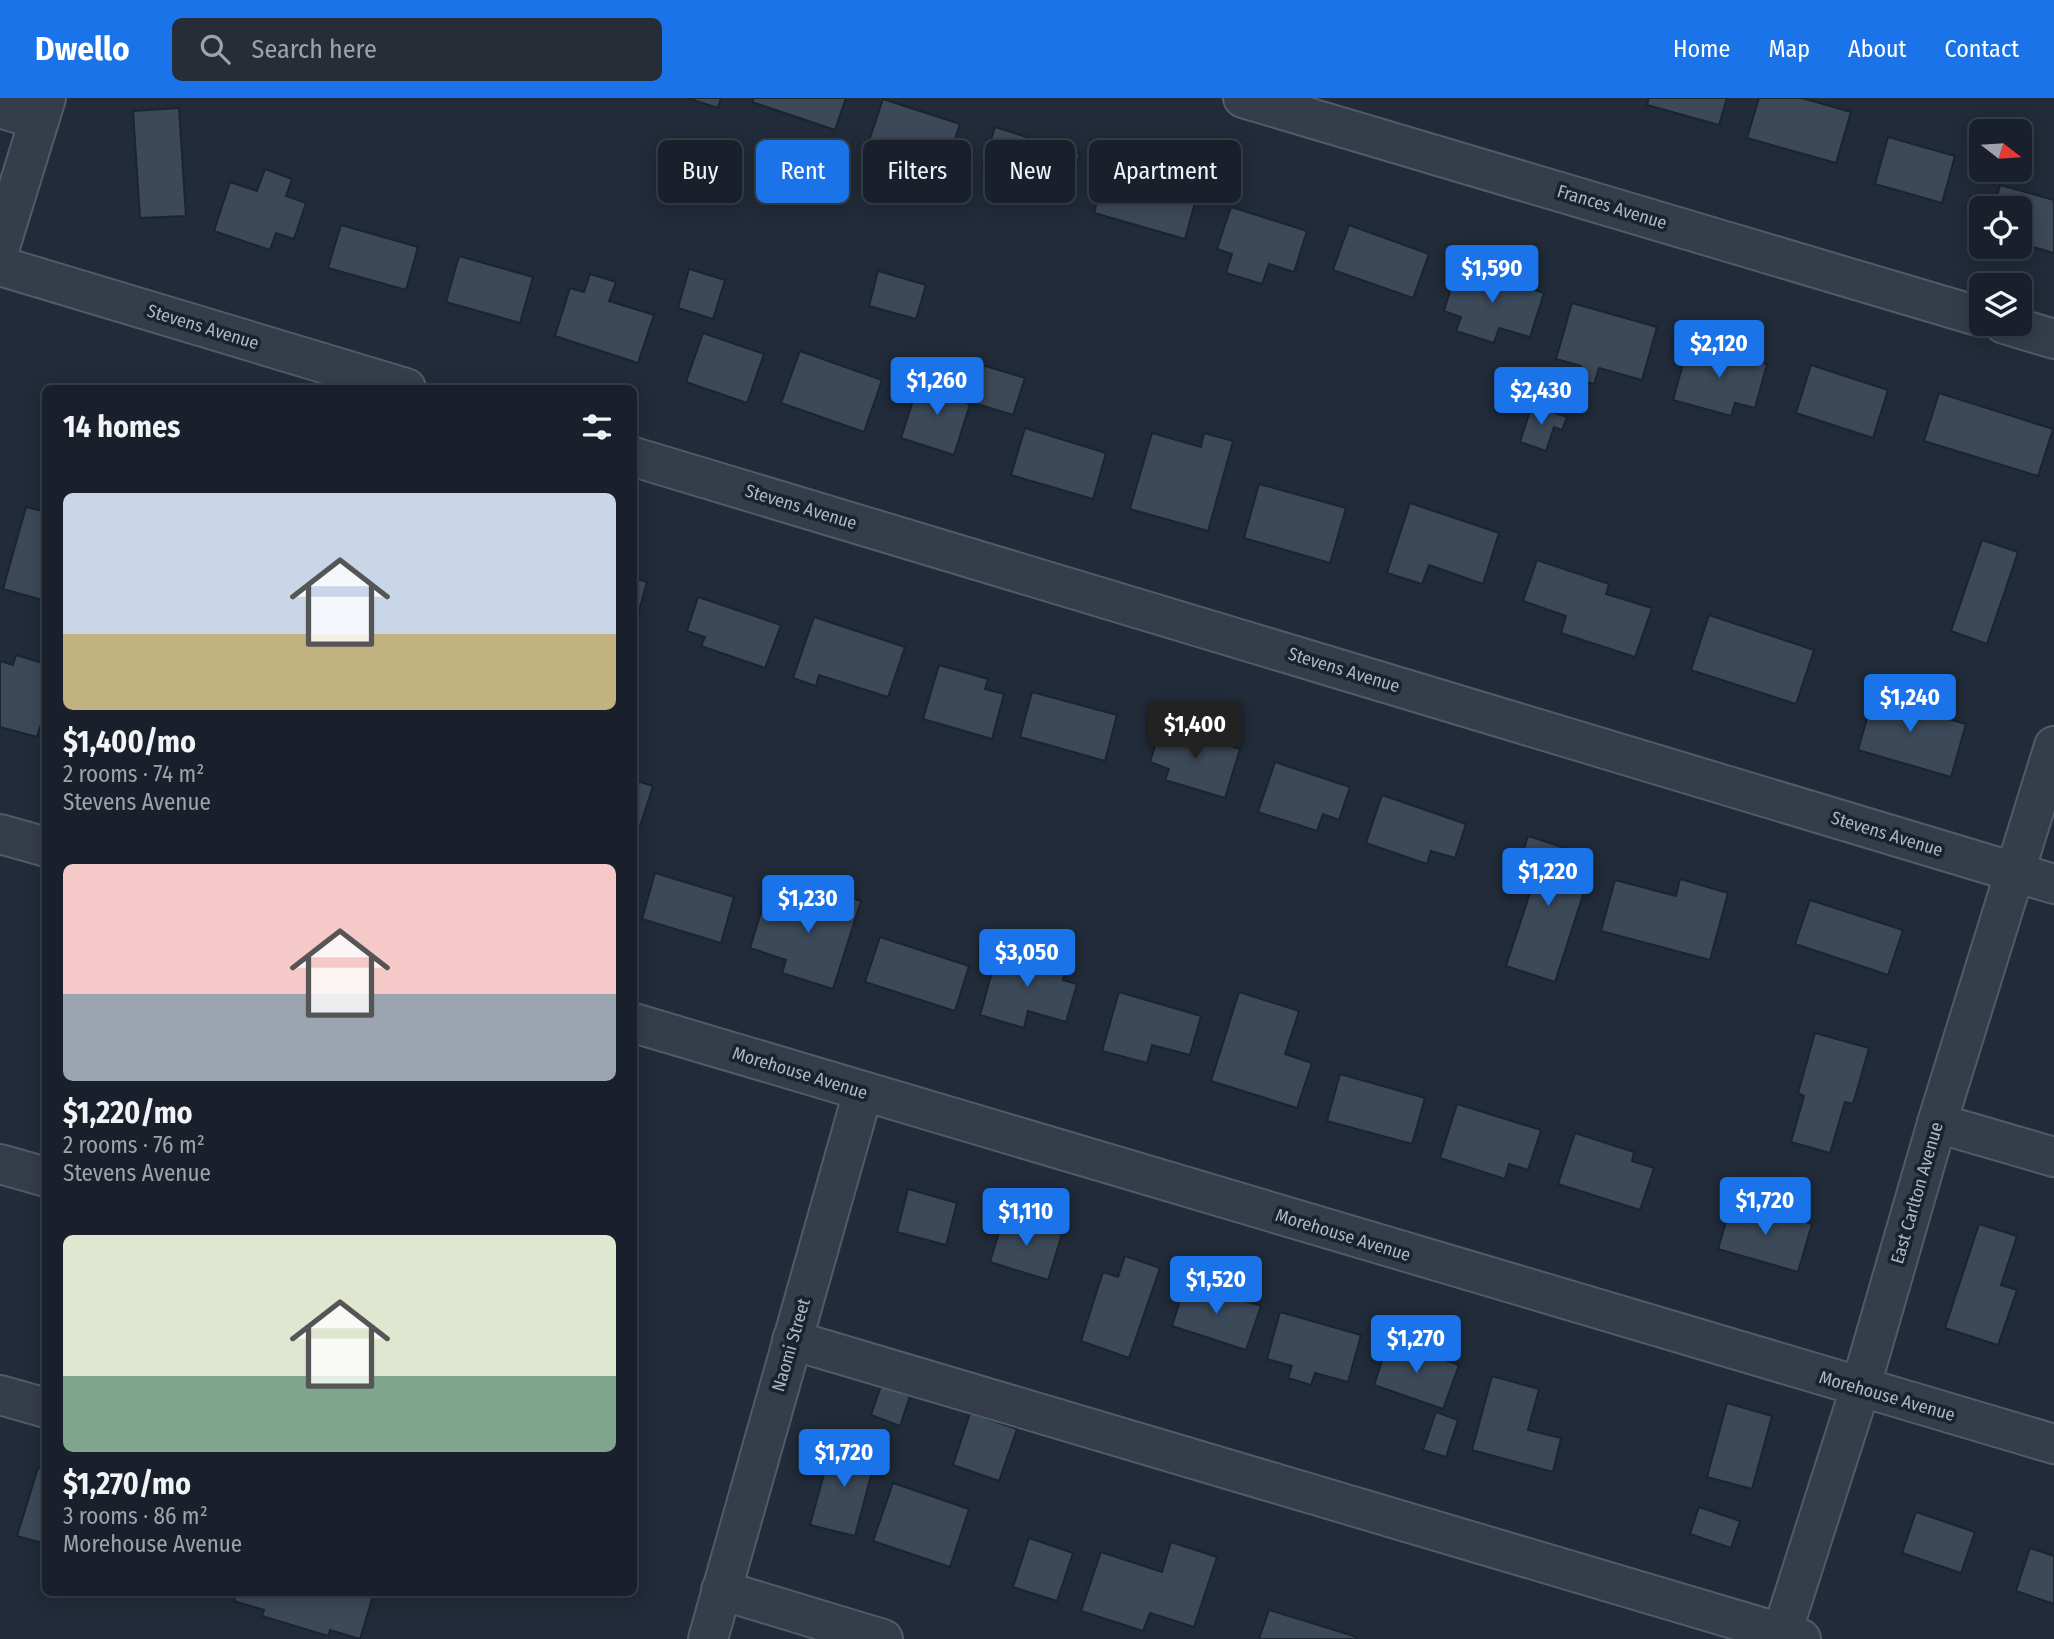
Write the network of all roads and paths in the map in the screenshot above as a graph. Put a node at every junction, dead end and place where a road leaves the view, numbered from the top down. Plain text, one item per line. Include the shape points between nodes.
1 (1242, 98) edge
2 (0, 108) edge
3 (43, 109) edge
4 (0, 247) edge
5 (0, 266) edge
6 (1969, 313) edge
7 (2032, 332) edge
8 (2054, 339) edge
9 (396, 385) edge
10 (637, 458) edge
11 (2054, 746) edge
12 (0, 834) edge
13 (42, 846) edge
14 (2015, 872) junction
15 (2054, 884) edge
16 (637, 1024) edge
17 (863, 1092) junction
18 (1937, 1123) junction
19 (2054, 1157) edge
20 (0, 1164) edge
21 (42, 1176) edge
22 (792, 1340) junction
23 (1860, 1389) junction
24 (0, 1395) edge
25 (42, 1408) edge
26 (2054, 1444) edge
27 (721, 1591) junction
28 (1788, 1637) edge
29 (708, 1639) edge
30 (883, 1639) edge

1 - 6 street, Frances Avenue
2 - 3 street
3 - 4 street
5 - 9 street, Stevens Avenue
7 - 8 street
10 - 14 street, Stevens Avenue
11 - 14 street, East Carlton Avenue
12 - 13 street
14 - 15 street, Stevens Avenue
14 - 18 street, East Carlton Avenue
16 - 17 street, Morehouse Avenue
17 - 22 street, Naomi Street
17 - 23 street, Morehouse Avenue
18 - 19 street
18 - 23 street, East Carlton Avenue
20 - 21 street
22 - 27 street, Naomi Street
22 - 28 street
23 - 26 street, Morehouse Avenue
23 - 28 street, East Carlton Avenue
24 - 25 street
27 - 29 street, Naomi Street
27 - 30 street

